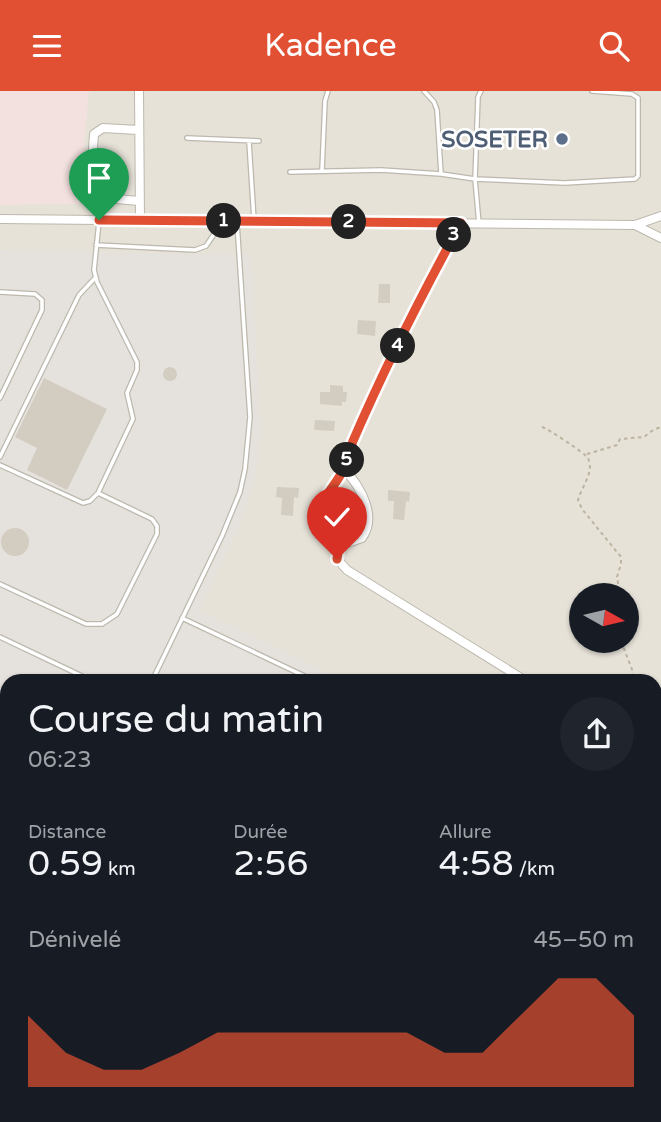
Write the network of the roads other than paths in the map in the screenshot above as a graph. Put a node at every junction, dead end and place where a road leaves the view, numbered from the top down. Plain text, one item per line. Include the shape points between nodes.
1 (139, 91) edge
2 (328, 91) edge
3 (424, 91) edge
4 (481, 91) edge
5 (592, 91) edge
6 (138, 130) junction
7 (187, 138) dead end
8 (259, 141) dead end
9 (249, 142) junction
10 (322, 170) junction
11 (290, 172) dead end
12 (442, 174) junction
13 (475, 179) junction
14 (139, 201) junction
15 (661, 216) edge
16 (0, 219) edge
17 (99, 220) junction
18 (140, 220) junction
19 (223, 221) junction
20 (236, 221) junction
21 (254, 221) junction
22 (461, 223) junction
23 (479, 224) junction
24 (635, 225) junction
25 (661, 238) edge
26 (96, 245) junction
27 (96, 277) junction
28 (0, 292) edge
29 (0, 398) edge
30 (0, 457) edge
31 (0, 465) edge
32 (344, 469) junction
33 (98, 493) junction
34 (339, 546) junction
35 (0, 584) edge
36 (182, 618) junction
37 (0, 637) edge
38 (78, 674) edge
39 (155, 674) edge
40 (300, 674) edge
41 (515, 674) edge

1 - 6 street
2 - 10 lane
3 - 12 lane via 437,110
4 - 13 lane
5 - 13 lane via 632,94 638,99 635,179 565,183
6 - 14 street
6 - 14 street via 103,128 94,134 90,191 95,197
7 - 9 lane
8 - 9 lane
9 - 21 lane
10 - 11 lane
10 - 12 lane
12 - 13 lane
13 - 23 lane
14 - 18 street
15 - 24 street
16 - 17 street
17 - 18 street
17 - 26 lane
18 - 19 street
19 - 20 street
19 - 26 lane via 206,246 195,250
20 - 21 street
20 - 36 lane via 249,439 240,492
21 - 22 street
22 - 23 street
22 - 32 street via 372,401
23 - 24 street
24 - 25 street
26 - 27 lane
27 - 30 lane via 79,295
27 - 33 lane via 137,362 127,393 133,419
28 - 29 lane via 35,294 42,300 43,310
31 - 33 lane via 83,503
32 - 34 street via 317,519 321,531
32 - 34 street via 360,491 369,523 362,538
33 - 35 lane via 152,519 157,526 121,607 109,621 86,624
34 - 41 street via 337,559 347,569
36 - 39 lane
36 - 40 lane
37 - 38 lane

